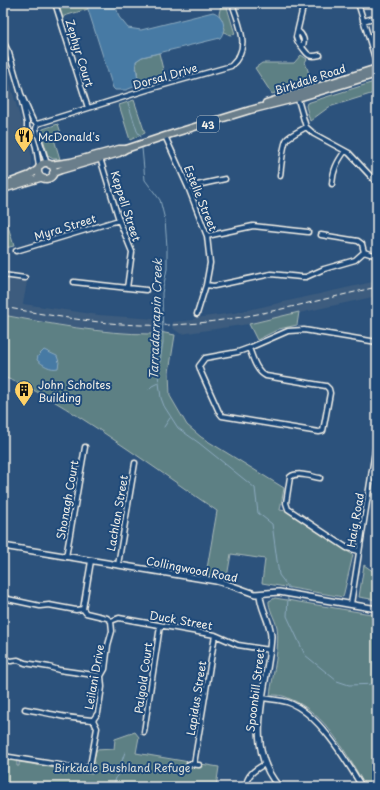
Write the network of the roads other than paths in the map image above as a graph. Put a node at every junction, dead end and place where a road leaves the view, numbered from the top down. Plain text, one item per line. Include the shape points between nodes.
1 (55, 3) edge
2 (232, 3) edge
3 (303, 3) edge
4 (358, 3) edge
5 (377, 16) edge
6 (363, 21) junction
7 (298, 31) junction
8 (3, 41) edge
9 (302, 47) junction
10 (320, 55) dead end
11 (377, 66) edge
12 (377, 74) edge
13 (21, 94) junction
14 (297, 96) junction
15 (88, 108) junction
16 (33, 120) junction
17 (27, 123) junction
18 (37, 124) junction
19 (306, 127) junction
20 (36, 130) junction
21 (31, 132) junction
22 (165, 136) junction
23 (345, 151) junction
24 (100, 156) junction
25 (49, 164) junction
26 (38, 168) junction
27 (53, 174) junction
28 (280, 176) dead end
29 (40, 178) junction
30 (225, 180) dead end
31 (377, 183) edge
32 (332, 184) dead end
33 (3, 185) edge
34 (188, 187) junction
35 (3, 189) edge
36 (119, 220) junction
37 (308, 232) dead end
38 (321, 235) dead end
39 (207, 236) junction
40 (16, 251) dead end
41 (364, 252) junction
42 (377, 255) edge
43 (3, 275) edge
44 (25, 278) dead end
45 (74, 282) dead end
46 (206, 285) junction
47 (127, 288) junction
48 (146, 290) dead end
49 (197, 314) dead end
50 (377, 342) edge
51 (249, 348) junction
52 (377, 438) edge
53 (85, 447) dead end
54 (135, 463) dead end
55 (375, 474) edge
56 (320, 478) dead end
57 (3, 546) edge
58 (359, 551) junction
59 (66, 557) junction
60 (91, 561) junction
61 (118, 565) junction
62 (260, 594) junction
63 (3, 598) edge
64 (351, 604) junction
65 (377, 608) edge
66 (84, 609) junction
67 (112, 621) junction
68 (160, 626) junction
69 (215, 635) junction
70 (270, 650) junction
71 (3, 659) edge
72 (101, 676) junction
73 (262, 698) junction
74 (25, 709) dead end
75 (93, 720) junction
76 (144, 732) dead end
77 (3, 756) edge
78 (194, 764) dead end
79 (265, 764) junction
80 (245, 787) edge
81 (279, 787) edge
82 (362, 787) edge

1 - 15 street, Zephyr Court
2 - 15 street, Dorsal Drive via 243,45 239,58 231,66
3 - 7 street
4 - 6 street
5 - 6 street
6 - 11 street
7 - 9 street via 297,41
7 - 9 street via 303,37
8 - 13 street
9 - 10 street via 307,55
11 - 14 main road, Birkdale Road / 43
12 - 14 main road, Birkdale Road / 43
13 - 16 street
13 - 17 street
14 - 19 street
14 - 22 main road, Birkdale Road / 43 via 267,103
15 - 18 street, Dorsal Drive
16 - 17 street
16 - 18 street
17 - 21 street via 26,128
18 - 20 street
19 - 23 street
19 - 28 street via 286,139
20 - 21 street
20 - 25 street
21 - 26 street via 36,147
22 - 24 main road, Birkdale Road / 43 via 119,153
22 - 34 street, Estelle Street
23 - 31 street
23 - 32 street via 332,173
24 - 25 main road, Birkdale Road / 43
24 - 27 main road, Birkdale Road / 43
24 - 36 street, Keppell Street
25 - 26 main road, 43 via 43,164
25 - 27 main road
26 - 29 main road
26 - 33 main road, 43 via 30,175
27 - 29 main road, 43 via 48,179
29 - 35 main road, 43
30 - 34 street
34 - 39 street, Estelle Street
36 - 40 street, Myra Street
36 - 47 street, Keppell Street via 132,252
37 - 39 street via 254,226
38 - 41 street via 358,241 362,244
39 - 46 street, Estelle Street via 210,263
41 - 42 street
41 - 46 street via 355,260 306,277 271,274 214,286
43 - 44 street
45 - 47 street
46 - 49 street, Estelle Street
47 - 48 street
50 - 51 street via 294,329
51 - 51 street via 205,358 199,366 218,412 222,416 323,431 329,389 326,386 266,376 258,370
52 - 55 street, Haig Road
53 - 59 street, Shonagh Court
54 - 61 street, Lachlan Street
55 - 58 street, Haig Road
56 - 58 street via 298,474 290,477 286,503 288,509 347,548
57 - 59 street, Collingwood Road
58 - 64 street, Haig Road
59 - 60 street, Collingwood Road
60 - 61 street, Collingwood Road
60 - 66 street
61 - 62 street, Collingwood Road via 222,583
62 - 64 street, Collingwood Road via 279,592
62 - 70 street, Spoonbill Street via 261,604 270,624
63 - 66 street via 40,606
64 - 65 street, Collingwood Road
66 - 67 street via 86,613
67 - 68 street, Duck Street via 118,618
67 - 72 street, Leilani Drive via 105,669
68 - 69 street, Duck Street
68 - 76 street, Palgold Court
69 - 70 street, Duck Street via 238,645
69 - 78 street, Lapidus Street
70 - 73 street, Spoonbill Street
71 - 72 street
72 - 75 street, Leilani Drive via 98,713
73 - 79 street, Spoonbill Street via 258,734
73 - 82 street via 287,702 314,720 331,739
74 - 75 street
75 - 77 street, Leilani Drive via 97,728 90,766 87,769
79 - 80 street via 250,773
79 - 81 street, Spoonbill Street

